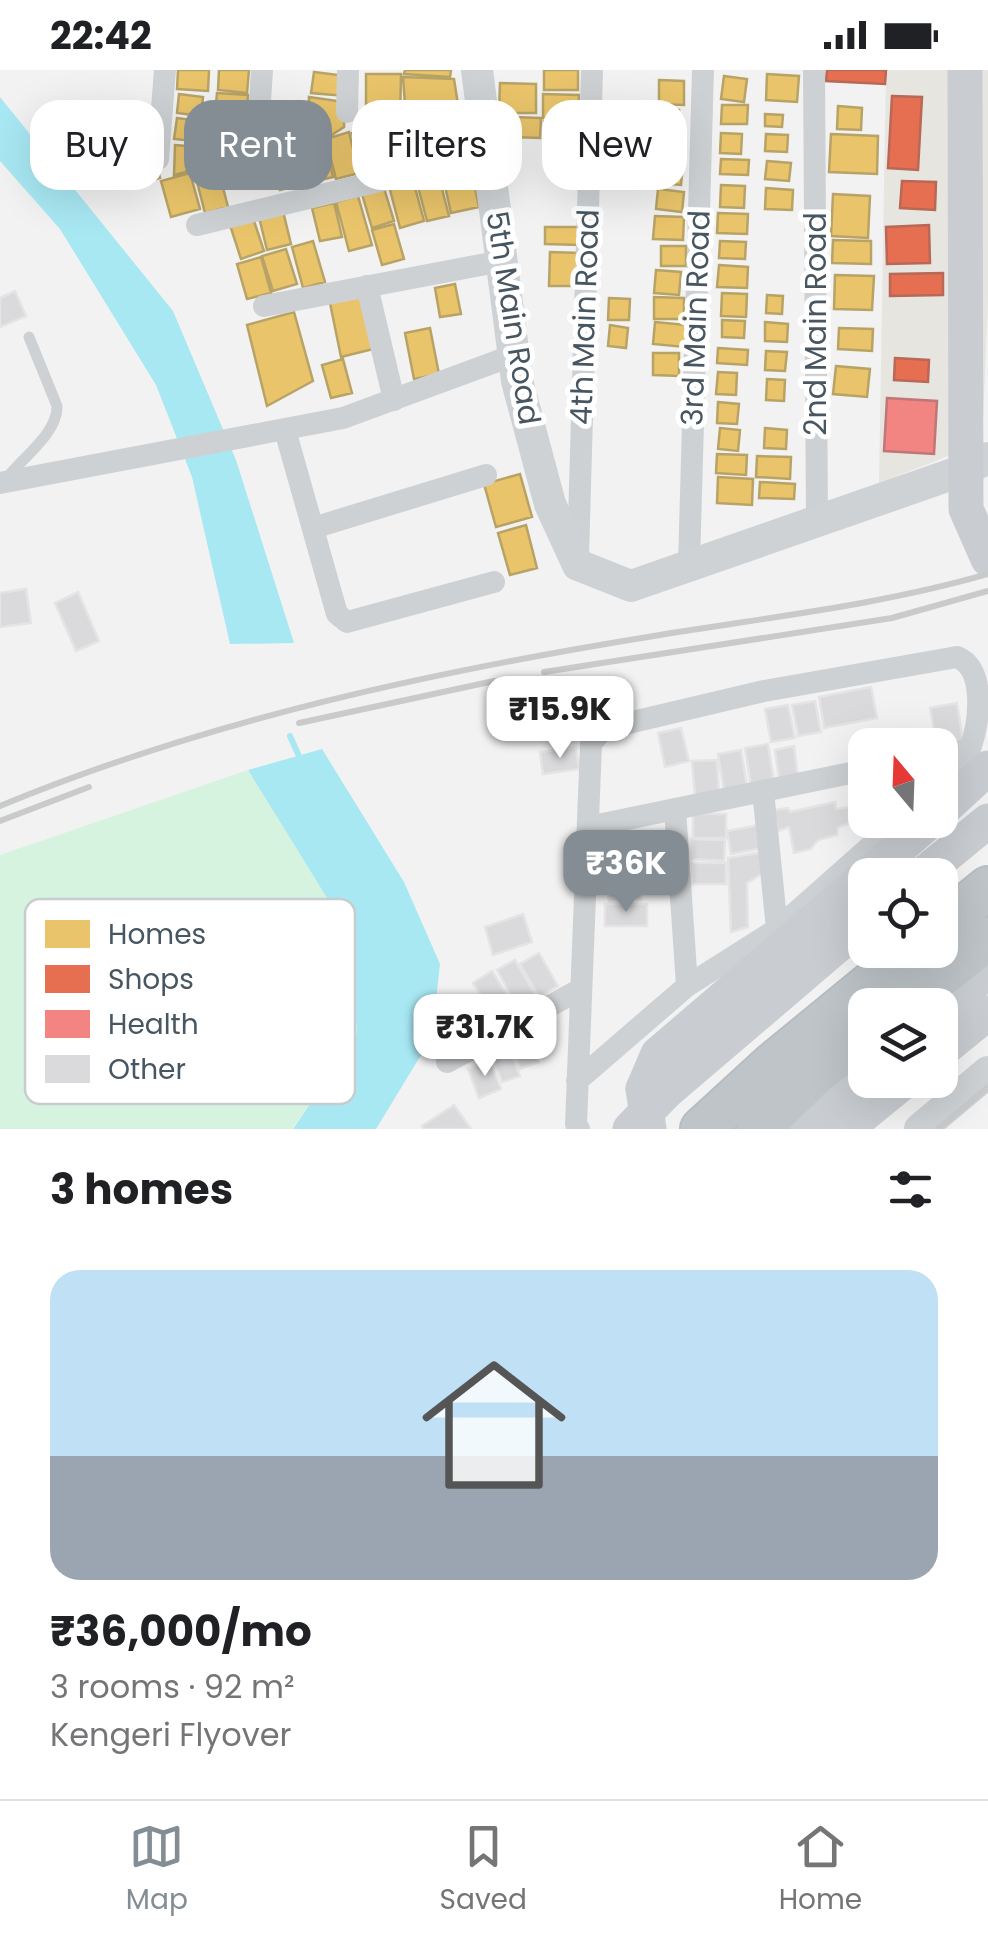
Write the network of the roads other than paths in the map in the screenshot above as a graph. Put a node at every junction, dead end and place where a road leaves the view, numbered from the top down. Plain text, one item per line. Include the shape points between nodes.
1 (165, 70) edge
2 (262, 70) edge
3 (348, 70) edge
4 (477, 70) edge
5 (592, 70) edge
6 (704, 70) edge
7 (814, 70) edge
8 (965, 70) edge
9 (163, 100) edge
10 (260, 100) edge
11 (481, 100) edge
12 (348, 112) dead end
13 (352, 188) edge
14 (492, 190) edge
15 (198, 225) dead end
16 (502, 261) junction
17 (367, 286) junction
18 (264, 306) dead end
19 (28, 337) dead end
20 (514, 355) junction
21 (394, 400) junction
22 (285, 430) junction
23 (978, 463) edge
24 (486, 475) dead end
25 (2, 483) edge
26 (817, 519) junction
27 (313, 528) junction
28 (981, 546) edge
29 (578, 564) junction
30 (689, 565) junction
31 (494, 582) dead end
32 (979, 759) edge
33 (848, 773) edge
34 (958, 784) edge
35 (763, 790) junction
36 (675, 809) junction
37 (988, 821) edge
38 (588, 827) junction
39 (880, 838) edge
40 (906, 838) edge
41 (885, 858) edge
42 (943, 858) edge
43 (988, 888) edge
44 (848, 891) edge
45 (958, 913) edge
46 (777, 930) junction
47 (848, 937) edge
48 (988, 939) edge
49 (890, 968) edge
50 (988, 971) edge
51 (687, 986) junction
52 (926, 988) edge
53 (581, 989) junction
54 (958, 997) edge
55 (988, 1013) edge
56 (958, 1037) edge
57 (848, 1048) edge
58 (447, 1062) dead end
59 (988, 1072) edge
60 (577, 1081) junction
61 (848, 1092) edge
62 (884, 1098) edge
63 (574, 1127) edge
64 (630, 1129) edge
65 (650, 1129) edge
66 (702, 1129) edge
67 (758, 1129) edge
68 (806, 1129) edge
69 (846, 1129) edge
70 (920, 1129) edge

1 - 9 street
2 - 10 street
3 - 12 street
4 - 11 street, 5th Main Road
5 - 29 street, 4th Main Road
6 - 30 street, 3rd Main Road
7 - 26 street, 2nd Main Road
8 - 23 main road
13 - 15 street
14 - 16 street, 5th Main Road
16 - 17 street
16 - 20 street, 5th Main Road
17 - 18 street
17 - 21 street
19 - 25 lane via 58,416
20 - 21 street
20 - 29 street, 5th Main Road via 550,504
21 - 22 street
22 - 25 street
22 - 27 street
23 - 26 street
23 - 28 main road via 966,510
24 - 27 street
26 - 30 street
27 - 31 street via 337,614 347,622
29 - 30 street via 631,586
32 - 34 main road
32 - 38 street via 975,672 957,657 603,730 591,744
33 - 35 street
35 - 36 street
35 - 46 street
36 - 38 street
36 - 51 street
37 - 42 main road
38 - 53 street
39 - 46 street
40 - 41 main road
43 - 45 highway
44 - 65 main road, bridge via 658,1054 643,1089
46 - 51 street
47 - 64 main road
48 - 52 highway
49 - 66 highway
50 - 54 main road
51 - 60 street
53 - 58 street
53 - 60 street
55 - 56 main road
57 - 67 highway
59 - 70 street
60 - 63 street
61 - 68 main road
62 - 69 main road

